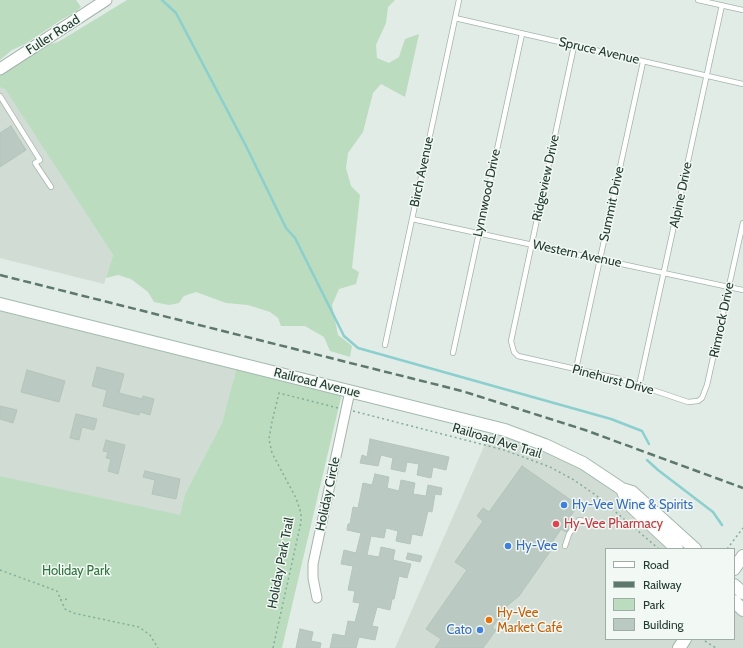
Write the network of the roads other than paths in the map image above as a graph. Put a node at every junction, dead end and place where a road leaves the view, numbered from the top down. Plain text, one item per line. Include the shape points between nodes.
1 (106, 0) edge
2 (459, 0) edge
3 (698, 0) edge
4 (722, 5) junction
5 (743, 10) edge
6 (455, 18) junction
7 (522, 34) junction
8 (574, 46) junction
9 (643, 62) junction
10 (0, 69) edge
11 (707, 76) junction
12 (743, 84) edge
13 (0, 96) edge
14 (50, 187) dead end
15 (412, 219) junction
16 (743, 223) edge
17 (479, 233) junction
18 (532, 244) junction
19 (600, 259) junction
20 (664, 273) junction
21 (729, 287) junction
22 (743, 290) edge
23 (0, 304) edge
24 (385, 345) dead end
25 (453, 353) dead end
26 (518, 356) joint
27 (576, 369) junction
28 (639, 386) junction
29 (350, 391) junction
30 (705, 393) joint
31 (622, 489) junction
32 (593, 523) dead end
33 (565, 546) dead end
34 (676, 548) edge
35 (694, 548) edge
36 (743, 556) edge
37 (735, 568) edge
38 (735, 585) edge
39 (743, 592) edge
40 (317, 598) dead end
41 (735, 602) edge
42 (743, 610) edge

1 - 10 street, Fuller Road
2 - 6 lane, Birch Avenue
3 - 4 lane
4 - 5 lane
4 - 11 lane, Alpine Drive
6 - 7 lane, Spruce Avenue
6 - 15 lane, Birch Avenue
7 - 8 lane, Spruce Avenue
7 - 17 lane, Lynnwood Drive
8 - 9 lane, Spruce Avenue
8 - 18 lane, Ridgeview Drive
9 - 11 lane, Spruce Avenue
9 - 19 lane, Summit Drive
11 - 12 lane, Spruce Avenue
11 - 20 lane, Alpine Drive
13 - 14 lane via 40,160 35,163
15 - 17 lane, Western Avenue
15 - 24 lane, Birch Avenue
16 - 21 lane, Rimrock Drive
17 - 18 lane, Western Avenue
17 - 25 lane, Lynnwood Drive
18 - 19 lane, Western Avenue
18 - 26 lane, Ridgeview Drive via 511,341
19 - 20 lane, Western Avenue
19 - 27 lane, Summit Drive
20 - 21 lane, Western Avenue
20 - 28 lane, Alpine Drive
21 - 22 lane, Western Avenue
21 - 30 lane, Rimrock Drive
23 - 29 main road, Railroad Avenue
26 - 27 lane, Pinehurst Drive
27 - 28 lane, Pinehurst Drive
28 - 30 lane, Pinehurst Drive via 692,402 698,401
29 - 31 main road, Railroad Avenue via 505,430 545,444
29 - 40 street, Holiday Circle via 313,564
31 - 34 main road, Railroad Avenue via 632,507
31 - 35 main road, Railroad Avenue via 632,492
32 - 33 lane via 579,520 569,534
36 - 37 main road
38 - 39 main road
41 - 42 main road

